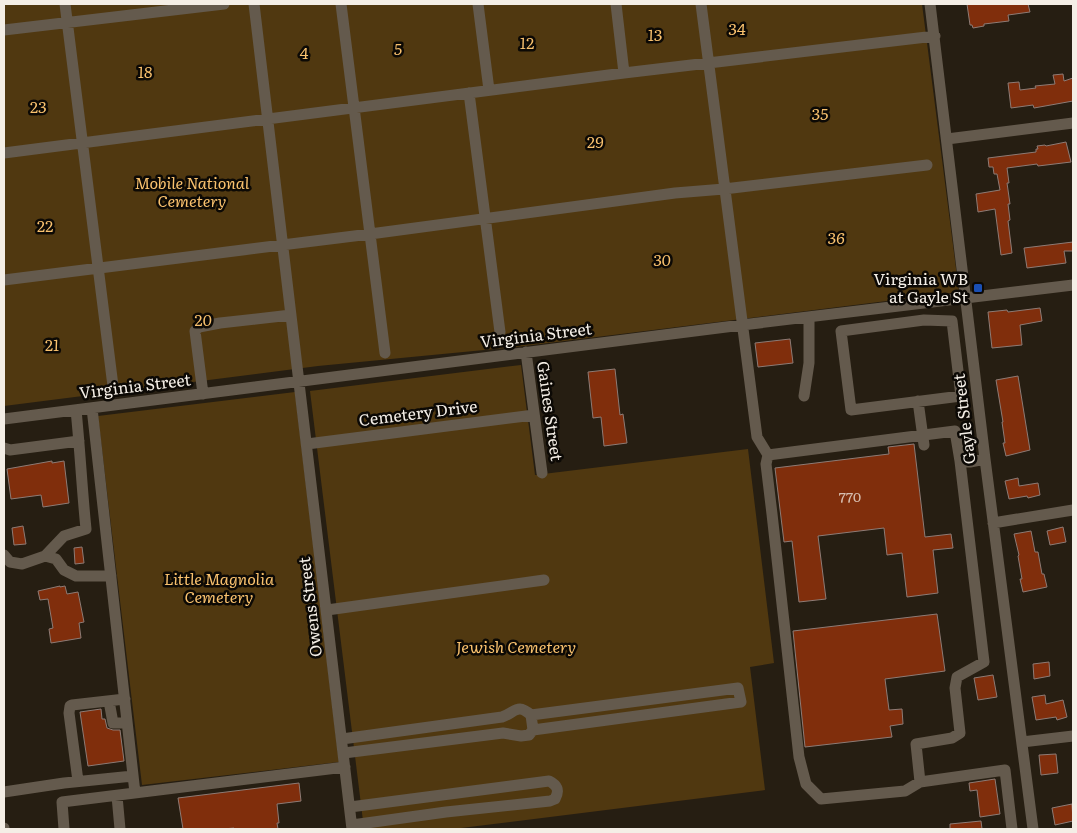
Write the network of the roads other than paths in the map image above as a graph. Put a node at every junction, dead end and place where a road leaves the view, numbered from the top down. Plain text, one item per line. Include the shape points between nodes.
1 (65, 4) edge
2 (224, 4) edge
3 (254, 4) edge
4 (341, 4) edge
5 (478, 4) edge
6 (616, 4) edge
7 (701, 4) edge
8 (930, 4) edge
9 (67, 22) junction
10 (4, 30) edge
11 (934, 36) junction
12 (708, 63) junction
13 (624, 74) junction
14 (489, 90) junction
15 (469, 93) junction
16 (354, 108) junction
17 (268, 119) junction
18 (1073, 123) edge
19 (947, 139) junction
20 (83, 143) junction
21 (4, 153) edge
22 (927, 165) dead end
23 (724, 189) junction
24 (486, 219) junction
25 (370, 234) junction
26 (283, 245) junction
27 (99, 268) junction
28 (4, 280) edge
29 (1073, 285) edge
30 (966, 298) junction
31 (291, 314) junction
32 (809, 317) junction
33 (742, 325) junction
34 (500, 332) dead end
35 (526, 352) junction
36 (385, 353) dead end
37 (300, 381) junction
38 (113, 386) dead end
39 (203, 394) junction
40 (804, 396) dead end
41 (918, 401) junction
42 (92, 408) junction
43 (76, 410) junction
44 (534, 415) junction
45 (4, 419) edge
46 (923, 440) junction
47 (79, 441) junction
48 (307, 444) junction
49 (4, 448) edge
50 (768, 455) junction
51 (985, 459) junction
52 (960, 461) junction
53 (542, 474) dead end
54 (101, 490) junction
55 (82, 493) junction
56 (1073, 510) edge
57 (993, 523) junction
58 (4, 555) edge
59 (45, 556) junction
60 (111, 576) junction
61 (544, 580) dead end
62 (327, 610) junction
63 (125, 700) junction
64 (109, 701) junction
65 (531, 715) junction
66 (127, 723) junction
67 (533, 730) junction
68 (1073, 736) edge
69 (342, 738) junction
70 (1022, 742) junction
71 (344, 754) junction
72 (345, 768) junction
73 (133, 776) junction
74 (78, 782) junction
75 (920, 782) junction
76 (4, 792) edge
77 (135, 793) junction
78 (117, 796) junction
79 (350, 807) junction
80 (352, 827) edge
81 (64, 829) edge
82 (120, 829) edge
83 (1012, 829) edge
84 (1033, 829) edge

1 - 9 street
2 - 9 street
3 - 17 street, Owens Street
4 - 16 street
5 - 14 street
6 - 13 street
7 - 12 street
8 - 11 street, Gayle Street
9 - 10 street
9 - 20 street
11 - 12 street
11 - 19 street, Gayle Street
12 - 13 street
12 - 23 street
13 - 14 street
14 - 15 street
15 - 16 street
15 - 24 street
16 - 17 street
16 - 25 street
17 - 20 street
17 - 26 street, Owens Street
18 - 19 street
19 - 30 street, Gayle Street
20 - 21 street
20 - 27 street
22 - 23 street
23 - 24 street
23 - 33 street
24 - 25 street
24 - 34 street
25 - 26 street
25 - 36 street
26 - 27 street
26 - 31 street, Owens Street
27 - 28 street
27 - 38 street
29 - 30 street, Virginia Street
30 - 32 street, Virginia Street
30 - 51 street, Gayle Street
31 - 37 street, Owens Street
31 - 39 street via 199,327 195,331
32 - 33 street, Virginia Street
32 - 40 street via 810,363
33 - 35 street, Virginia Street
33 - 50 street via 757,437
35 - 37 street, Virginia Street
35 - 44 street, Gaines Street
37 - 39 street, Virginia Street
37 - 48 street, Owens Street
39 - 42 street, Virginia Street
41 - 41 street via 961,396 952,321 924,320 841,331 851,410
41 - 46 street
42 - 43 street, Virginia Street
42 - 54 street
43 - 45 street, Virginia Street
43 - 47 street
44 - 48 street, Cemetery Drive
44 - 53 street, Gaines Street
46 - 50 street
46 - 52 street via 955,431
47 - 49 street via 10,450
47 - 55 street
48 - 62 street, Owens Street
50 - 75 street via 766,464 799,757 806,784 821,799 905,791
51 - 52 street
51 - 57 street, Gayle Street
52 - 75 street via 984,662 958,677 955,688 960,733 952,738 916,744
54 - 55 street
54 - 60 street
55 - 59 street via 86,529 64,536
56 - 57 street
57 - 70 street, Gayle Street
58 - 59 street via 10,562 22,564
59 - 60 street via 56,559 64,570 76,576
60 - 63 street
61 - 62 street
62 - 69 street, Owens Street
63 - 64 street
63 - 66 street
64 - 66 street via 113,724
64 - 74 street via 70,706
65 - 67 street
65 - 67 street via 738,688 741,702
65 - 69 street via 524,709 518,709 502,717
66 - 73 street
67 - 71 street via 529,735 503,733
68 - 70 street
69 - 71 street, Owens Street
70 - 84 street, Gayle Street
71 - 72 street, Owens Street
72 - 77 street
72 - 79 street, Owens Street
73 - 74 street
73 - 77 street
74 - 76 street
75 - 83 street via 1005,770
77 - 78 street
78 - 81 street via 62,802
78 - 82 street
79 - 80 street, Owens Street
79 - 80 street via 549,780 558,791 555,799 550,801 446,812

